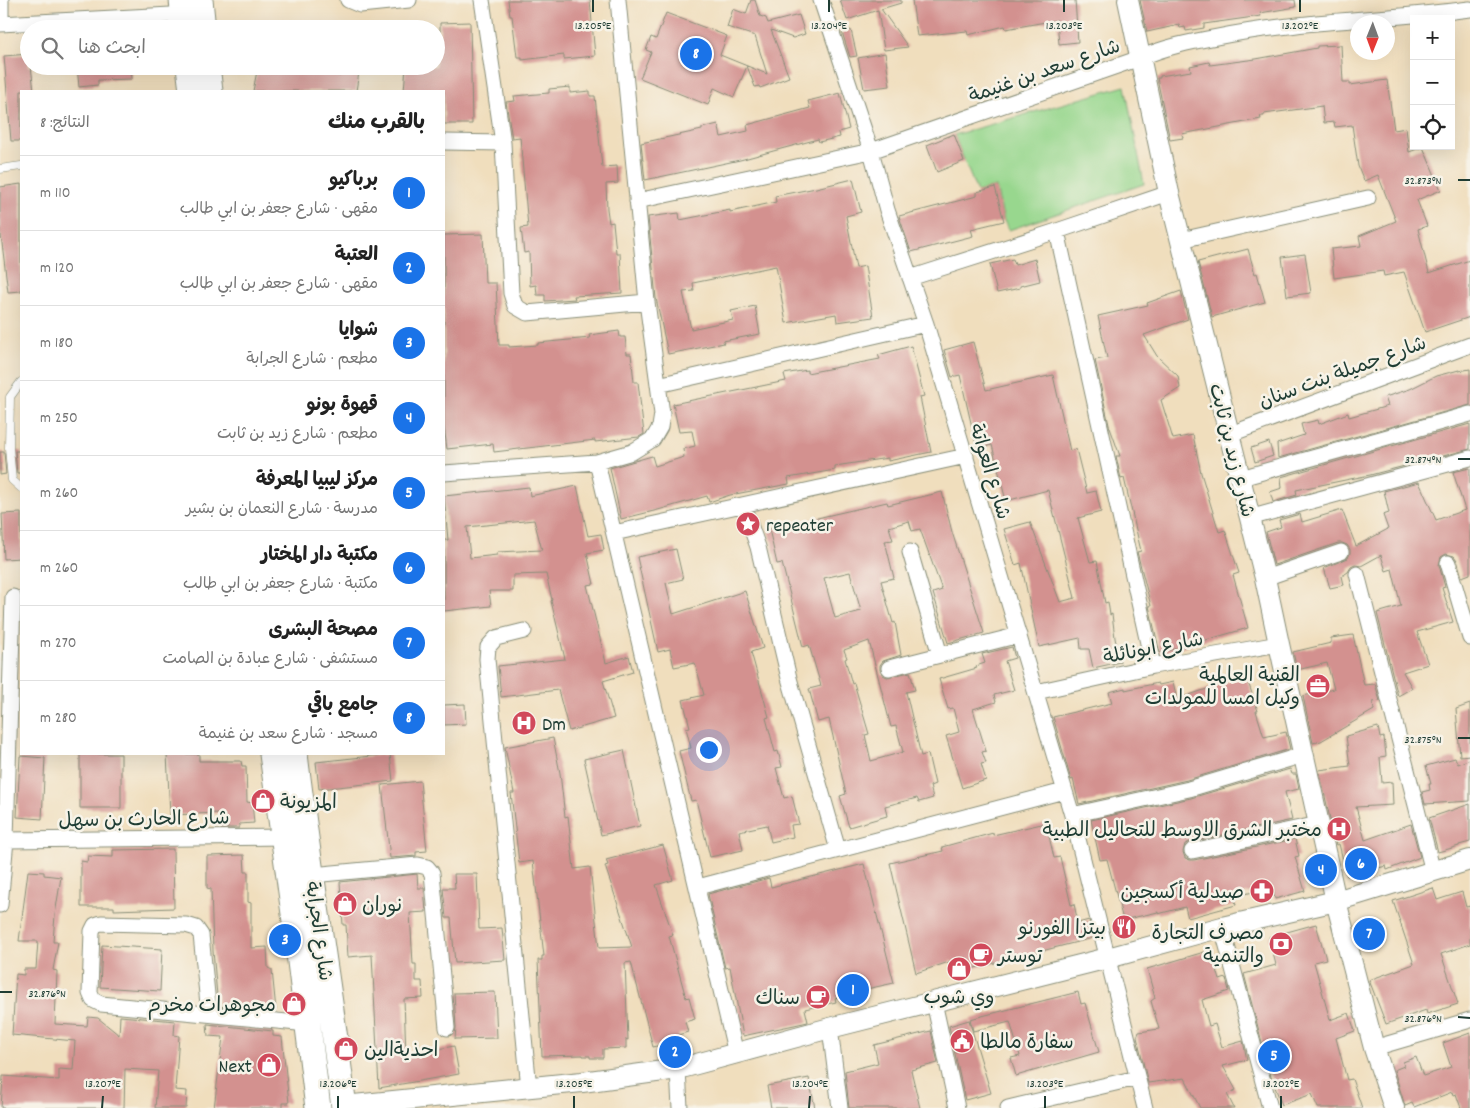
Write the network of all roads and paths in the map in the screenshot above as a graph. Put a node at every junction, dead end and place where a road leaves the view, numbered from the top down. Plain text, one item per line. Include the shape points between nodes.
1 (1, 0) edge
2 (348, 0) edge
3 (409, 0) edge
4 (482, 0) edge
5 (618, 0) edge
6 (821, 0) edge
7 (1128, 0) edge
8 (1470, 8) edge
9 (193, 14) edge
10 (78, 20) edge
11 (20, 23) edge
12 (1, 24) edge
13 (1140, 58) junction
14 (190, 75) edge
15 (208, 75) edge
16 (192, 90) edge
17 (210, 90) edge
18 (445, 142) edge
19 (503, 143) junction
20 (870, 151) junction
21 (20, 166) edge
22 (0, 169) edge
23 (1169, 193) junction
24 (1368, 198) dead end
25 (637, 201) junction
26 (1057, 231) junction
27 (1181, 240) junction
28 (910, 278) junction
29 (647, 302) junction
30 (926, 324) junction
31 (1470, 345) edge
32 (20, 383) edge
33 (658, 385) junction
34 (1470, 414) edge
35 (1228, 435) junction
36 (966, 456) junction
37 (1470, 458) edge
38 (597, 462) junction
39 (445, 473) edge
40 (1241, 478) junction
41 (20, 487) edge
42 (743, 505) junction
43 (1249, 518) junction
44 (614, 533) junction
45 (910, 552) dead end
46 (1341, 552) dead end
47 (1448, 564) dead end
48 (1357, 574) dead end
49 (1265, 578) junction
50 (11, 597) edge
51 (524, 630) dead end
52 (1019, 635) junction
53 (1470, 638) edge
54 (1278, 644) junction
55 (940, 655) junction
56 (1152, 666) junction
57 (889, 668) dead end
58 (1036, 692) junction
59 (4, 731) edge
60 (272, 755) edge
61 (296, 755) edge
62 (1304, 755) junction
63 (1064, 791) junction
64 (1072, 815) junction
65 (1319, 824) junction
66 (284, 837) junction
67 (3, 847) edge
68 (838, 850) junction
69 (1192, 851) dead end
70 (1470, 860) edge
71 (1433, 872) junction
72 (312, 874) junction
73 (698, 887) junction
74 (1336, 901) junction
75 (0, 905) edge
76 (1222, 927) junction
77 (1108, 958) junction
78 (934, 1002) junction
79 (209, 1014) junction
80 (1470, 1020) edge
81 (308, 1024) junction
82 (448, 1028) dead end
83 (830, 1028) junction
84 (1374, 1048) junction
85 (736, 1054) junction
86 (678, 1069) junction
87 (1137, 1078) junction
88 (529, 1088) junction
89 (344, 1107) edge
90 (318, 1108) edge
91 (680, 1108) edge
92 (840, 1108) edge
93 (957, 1108) edge
94 (1008, 1108) edge
95 (1145, 1108) edge
96 (1270, 1108) edge
97 (1394, 1108) edge

1 - 12 street
2 - 3 street via 360,6
4 - 19 street
5 - 25 street
6 - 20 street, شارع العواتة
7 - 13 street, شارع زيد بن ثابت
8 - 13 street, شارع سعد بن غنيمة via 1256,29 1179,45
9 - 10 street
11 - 12 street
13 - 20 street, شارع سعد بن غنيمة
13 - 23 street, شارع زيد بن ثابت
14 - 16 main road
15 - 17 main road
18 - 19 street
19 - 29 street via 511,293 515,306 527,313
20 - 25 street, شارع سعد بن غنيمة
20 - 28 street, شارع العواتة
21 - 22 lane
23 - 26 street
23 - 27 street, شارع زيد بن ثابت
24 - 27 street
25 - 29 street
26 - 28 street
26 - 56 street
27 - 35 street, شارع زيد بن ثابت
28 - 30 street, شارع العواتة
29 - 33 street
30 - 33 street
30 - 36 street, شارع العواتة
31 - 35 street, شارع جميلة بنت سنان
32 - 41 lane via 10,397 9,448 12,480
33 - 38 street via 662,414 653,439 632,452
34 - 40 street
35 - 40 street, شارع زيد بن ثابت
36 - 42 street
36 - 52 street, شارع العواتة
37 - 43 street
38 - 39 street
38 - 44 street
40 - 43 street, شارع زيد بن ثابت
42 - 44 street
42 - 68 street via 758,547 789,678
43 - 49 street, شارع زيد بن ثابت
44 - 73 street
45 - 55 street
46 - 49 street
47 - 53 street
48 - 71 street
49 - 54 street, شارع زيد بن ثابت
50 - 59 street
51 - 88 street via 496,638 488,647 487,659
52 - 55 street
52 - 58 street, شارع العواتة
54 - 56 street, شارع ابونائلة
54 - 62 street, شارع زيد بن ثابت
55 - 57 street
56 - 58 street, شارع ابونائلة
58 - 63 street, شارع العواتة
59 - 67 street
60 - 66 main road, شارع الجرابة
61 - 72 main road, شارع الجرابة
62 - 64 street via 1189,789
62 - 65 street, شارع زيد بن ثابت
63 - 64 street, شارع العواتة
63 - 68 street
64 - 77 street, شارع العواتة
65 - 69 street
65 - 74 street, شارع زيد بن ثابت
66 - 67 street, شارع الحارث بن سهل
66 - 81 main road, شارع الجرابة
67 - 75 street
68 - 73 street
70 - 71 street
71 - 74 street
72 - 82 street via 418,865 427,867 432,873
72 - 89 main road, شارع الجرابة
73 - 85 street
74 - 76 street
74 - 84 street, شارع زيد بن ثابت
76 - 77 street
76 - 96 street
77 - 78 street
77 - 87 street, شارع العواتة
78 - 83 street
78 - 93 street
79 - 79 street via 100,1004 93,1000 90,993 92,931 95,925 186,925 196,928 201,935
79 - 81 street
80 - 84 street
81 - 90 main road, شارع الجرابة
83 - 85 street
83 - 92 street
84 - 97 street, شارع زيد بن ثابت
85 - 86 street
86 - 88 street
86 - 91 street
87 - 94 street
87 - 95 street, شارع العواتة
88 - 89 street

